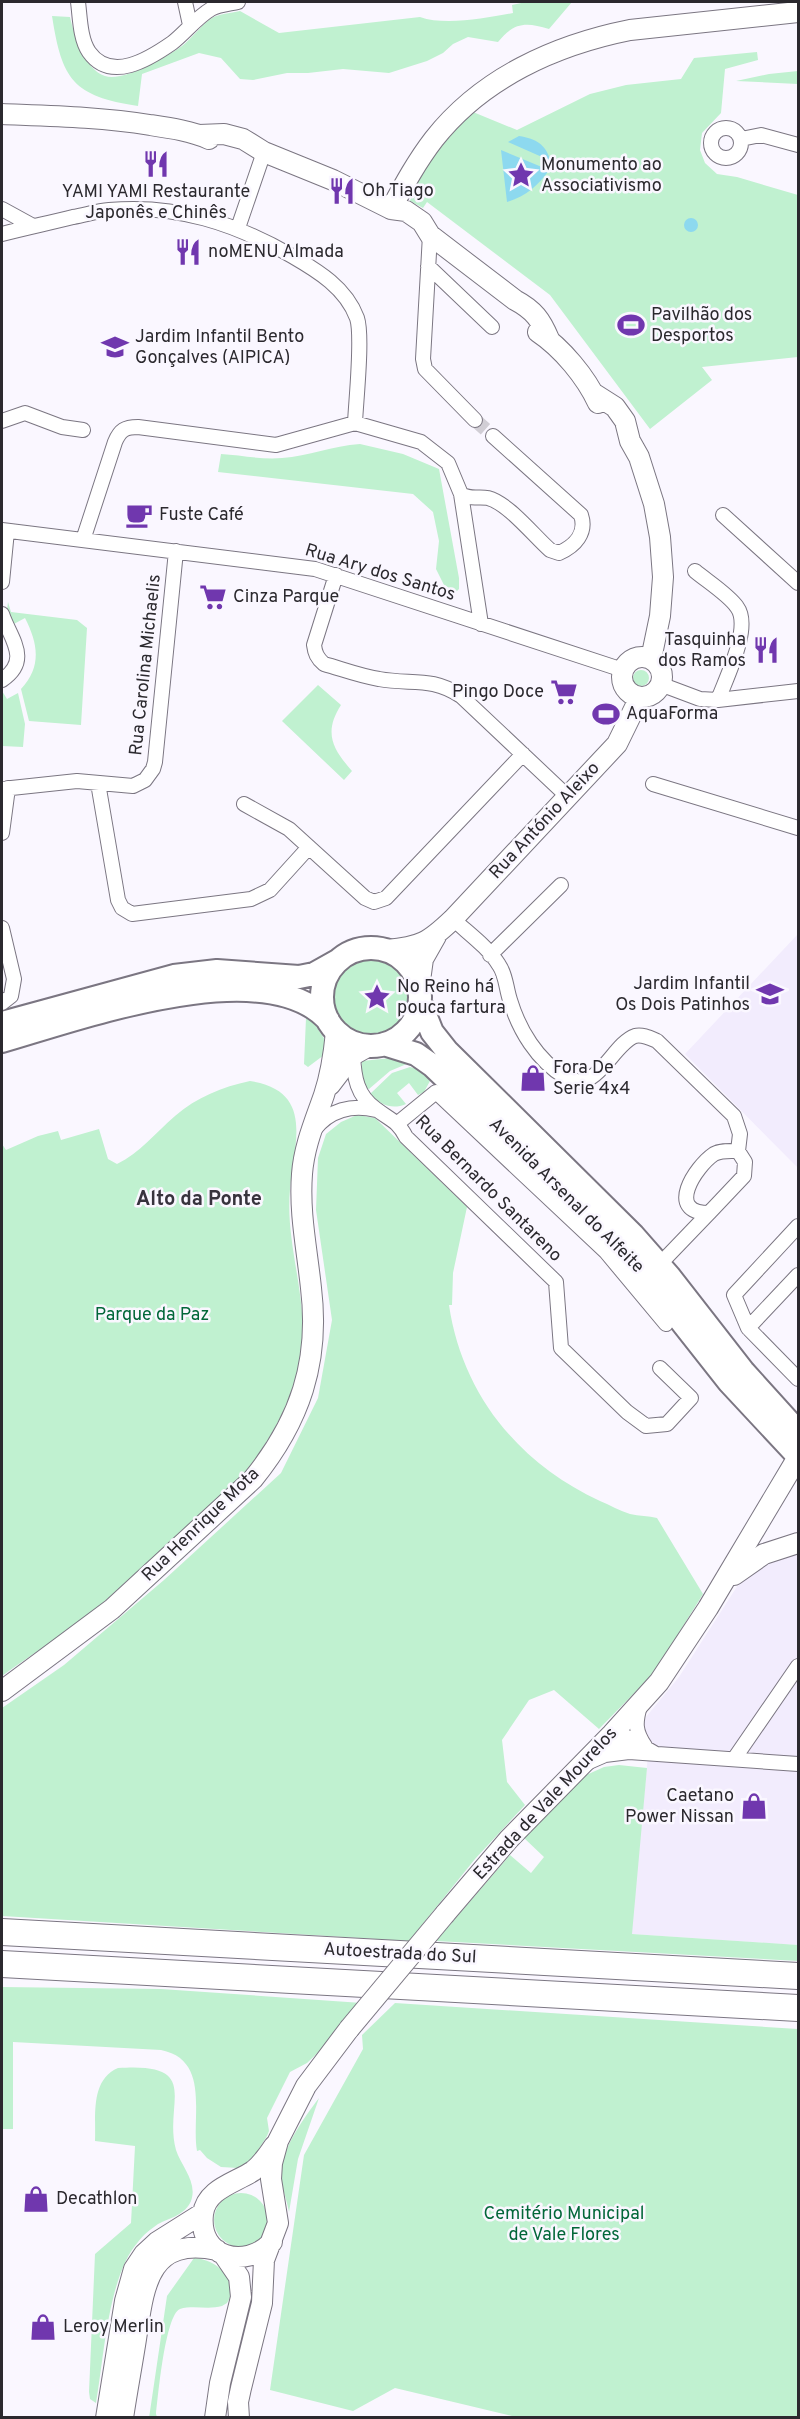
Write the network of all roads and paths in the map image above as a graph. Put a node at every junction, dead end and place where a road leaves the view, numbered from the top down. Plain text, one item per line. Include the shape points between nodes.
1 (78, 2) edge
2 (185, 2) edge
3 (238, 2) edge
4 (798, 12) edge
5 (190, 25) junction
6 (3, 113) edge
7 (741, 138) dead end
8 (798, 145) edge
9 (264, 152) junction
10 (2, 209) edge
11 (391, 209) junction
12 (33, 226) junction
13 (238, 228) junction
14 (2, 234) edge
15 (430, 235) junction
16 (428, 266) junction
17 (492, 327) dead end
18 (475, 420) tunnel mouth
19 (2, 421) edge
20 (355, 423) junction
21 (83, 430) dead end
22 (493, 436) tunnel mouth
23 (461, 494) junction
24 (723, 514) dead end
25 (4, 531) edge
26 (83, 540) junction
27 (176, 551) junction
28 (695, 570) dead end
29 (336, 575) junction
30 (2, 582) edge
31 (798, 583) edge
32 (2, 614) edge
33 (481, 624) junction
34 (651, 659) junction
35 (623, 670) junction
36 (2, 680) edge
37 (660, 684) junction
38 (798, 691) edge
39 (640, 697) junction
40 (718, 700) junction
41 (523, 753) junction
42 (98, 783) junction
43 (654, 784) dead end
44 (5, 788) edge
45 (567, 796) junction
46 (244, 804) dead end
47 (798, 828) edge
48 (2, 833) edge
49 (309, 847) junction
50 (561, 885) dead end
51 (453, 919) junction
52 (2, 928) edge
53 (436, 936) junction
54 (387, 950) junction
55 (490, 955) junction
56 (339, 960) junction
57 (419, 995) junction
58 (2, 1004) edge
59 (2, 1023) edge
60 (332, 1026) junction
61 (2, 1041) edge
62 (369, 1049) junction
63 (325, 1092) junction
64 (376, 1110) junction
65 (398, 1123) junction
66 (310, 1134) junction
67 (738, 1150) junction
68 (710, 1213) junction
69 (798, 1226) edge
70 (659, 1265) junction
71 (798, 1275) edge
72 (666, 1324) dead end
73 (748, 1328) junction
74 (660, 1368) dead end
75 (798, 1379) edge
76 (798, 1431) edge
77 (798, 1456) edge
78 (798, 1543) edge
79 (708, 1608) junction
80 (798, 1666) edge
81 (2, 1690) edge
82 (641, 1703) junction
83 (612, 1734) junction
84 (651, 1751) junction
85 (629, 1752) junction
86 (734, 1759) junction
87 (798, 1764) edge
88 (581, 1765) junction
89 (2, 1932) edge
90 (2, 1964) edge
91 (798, 1976) edge
92 (798, 2008) edge
93 (278, 2141) junction
94 (236, 2182) junction
95 (275, 2204) junction
96 (203, 2212) junction
97 (272, 2242) junction
98 (221, 2252) junction
99 (106, 2418) edge
100 (123, 2418) edge
101 (215, 2418) edge
102 (239, 2418) edge

1 - 5 street via 89,51 116,68 131,66 153,55
2 - 5 street
3 - 5 street via 211,9
4 - 11 street via 606,34 573,44 512,72 477,95 445,126 423,154
6 - 9 street via 104,119 199,135 224,134 243,139
7 - 8 street via 761,135
9 - 11 street
9 - 13 street
10 - 12 street
11 - 15 street via 399,221 416,232
12 - 13 street via 107,210 149,209 181,212
12 - 14 street
13 - 20 street via 319,272 348,301 357,320 359,340
15 - 16 street
15 - 34 street via 515,300 521,316 549,339 593,393 613,428 630,441 639,457 651,492 663,577
16 - 17 street
16 - 18 street via 425,369
19 - 21 street via 25,413 62,427
20 - 23 street via 421,442 448,463
20 - 26 street via 276,445 138,427 125,429 118,434
22 - 23 street via 581,515 581,534 559,553 550,550 502,505
23 - 33 street
24 - 31 street
25 - 26 street, Rua Ary dos Santos
25 - 30 street
26 - 27 street, Rua Ary dos Santos
27 - 29 street, Rua Ary dos Santos via 302,566
27 - 42 street, Rua Carolina Michaelis via 155,762 145,780 133,786
28 - 40 street via 737,606 742,619 741,635
29 - 33 street, Rua Ary dos Santos
29 - 41 street via 314,645 319,660 379,679 447,687
32 - 36 street via 18,652 14,666
33 - 35 street, Rua Ary dos Santos
34 - 35 street via 632,660
34 - 37 street via 659,667
35 - 39 street via 627,690
37 - 39 street via 648,696
37 - 40 street via 700,699
38 - 40 street
39 - 45 street, Rua António Aleixo via 617,744
41 - 45 street
41 - 49 street via 386,898 374,902 363,897
42 - 44 street via 55,782
42 - 49 street via 118,900 132,914 251,899 270,890
43 - 47 street
44 - 48 street
45 - 51 street, Rua António Aleixo
46 - 49 street via 281,823
50 - 55 street
51 - 53 street, Rua António Aleixo
51 - 55 street
52 - 58 street via 14,979 11,996
53 - 54 street, Rua António Aleixo via 412,948
53 - 57 street, Rua António Aleixo via 423,959
54 - 56 main road via 358,949
54 - 57 main road via 410,968
55 - 67 street via 502,971 512,1005 532,1046 557,1072 570,1080 585,1080 597,1074 634,1036 657,1041 734,1116 740,1134
56 - 59 main road via 314,974 299,977 217,971 174,976
56 - 60 main road via 326,977 322,992
57 - 62 main road via 416,1016 408,1029
57 - 70 main road, Avenida Arsenal do Alfeite via 432,1032 447,1051
60 - 61 main road via 314,1008 286,996 250,990 207,990 142,1002
60 - 62 main road via 348,1041
60 - 63 street, Rua Henrique Mota via 334,1055
62 - 63 street, Rua Henrique Mota
62 - 64 street, Rua Bernardo Santareno via 358,1088
62 - 77 main road, Avenida Arsenal do Alfeite via 416,1054 433,1066 596,1221 646,1276 729,1382
63 - 66 street, Rua Henrique Mota
64 - 65 street, Rua Bernardo Santareno
64 - 66 street, Rua Bernardo Santareno via 339,1110
65 - 72 street via 436,1092 606,1252
65 - 74 street, Rua Bernardo Santareno via 406,1137 556,1282 561,1348 646,1426 667,1424 691,1398
66 - 81 street, Rua Henrique Mota via 300,1194 315,1324 304,1389 287,1431 253,1479 121,1601
67 - 68 street via 745,1162 744,1176
67 - 68 street via 715,1154 690,1181 686,1201 700,1213
68 - 70 street
69 - 73 street via 734,1295
70 - 76 main road, Avenida Arsenal do Alfeite via 743,1371
71 - 73 street
73 - 75 street
77 - 79 street, Estrada de Vale Mourelos
78 - 79 street via 775,1549 747,1565
79 - 82 street, Estrada de Vale Mourelos via 668,1671
80 - 86 street
82 - 83 street, Estrada de Vale Mourelos
82 - 84 street via 636,1732
83 - 84 street via 620,1733
83 - 85 street via 614,1742
83 - 88 street, Estrada de Vale Mourelos
84 - 85 street
84 - 86 street
85 - 88 street via 605,1755
86 - 87 street
88 - 93 street, Estrada de Vale Mourelos, bridge via 501,1847 350,2029 306,2086
89 - 91 highway, Autoestrada do Sul
90 - 92 highway, Autoestrada do Sul
93 - 94 street, Estrada de Vale Mourelos via 260,2164
93 - 95 street, Estrada de Vale Mourelos via 272,2171
94 - 95 street via 256,2186
94 - 96 street, Estrada de Vale Mourelos via 220,2188
95 - 97 street, Estrada de Vale Mourelos via 278,2223
96 - 98 street via 206,2236
96 - 99 street via 157,2241 134,2269
97 - 98 street via 243,2258
97 - 102 street, Estrada de Vale Mourelos via 264,2260 262,2303 240,2395
98 - 100 street via 192,2246 177,2250 161,2260 151,2274 142,2303
98 - 101 street via 239,2277 241,2297

